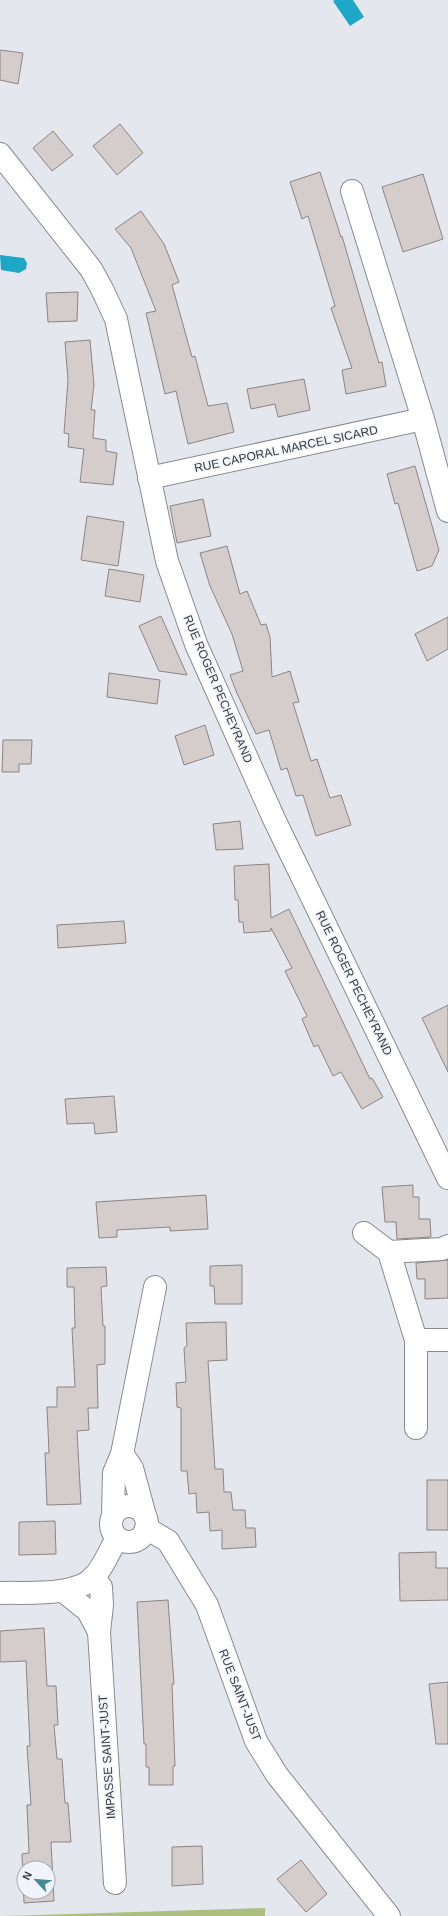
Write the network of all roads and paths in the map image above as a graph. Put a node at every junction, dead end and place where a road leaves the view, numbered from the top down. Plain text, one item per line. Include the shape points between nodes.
1 (0, 154) edge
2 (352, 191) dead end
3 (423, 419) junction
4 (149, 478) junction
5 (448, 511) edge
6 (448, 1178) edge
7 (364, 1233) dead end
8 (448, 1246) edge
9 (389, 1252) junction
10 (155, 1287) dead end
11 (416, 1340) junction
12 (448, 1340) edge
13 (416, 1428) dead end
14 (122, 1454) junction
15 (112, 1515) junction
16 (146, 1522) junction
17 (116, 1538) junction
18 (93, 1577) junction
19 (63, 1591) junction
20 (0, 1593) edge
21 (99, 1632) junction
22 (115, 1883) dead end
23 (389, 1916) edge

1 - 4 street, RUE ROGER PECHEYRAND via 91,269 102,289 116,320
2 - 3 street
3 - 4 street, RUE CAPORAL MARCEL SICARD
3 - 5 street
4 - 6 street, RUE ROGER PECHEYRAND via 167,561 196,644 274,819
7 - 9 street
8 - 9 street via 442,1249
9 - 11 street
10 - 14 street
11 - 12 street
11 - 13 street
14 - 15 street via 114,1473
14 - 16 street via 132,1468
15 - 16 street via 116,1510 126,1506 137,1508
15 - 17 street via 110,1527
16 - 17 street via 144,1534 134,1541
16 - 23 street, RUE SAINT-JUST via 168,1541 207,1605 256,1741 277,1775
17 - 18 street
18 - 19 street via 80,1587
18 - 21 street, IMPASSE SAINT-JUST via 101,1587
19 - 20 street
19 - 21 street, IMPASSE SAINT-JUST via 88,1611
21 - 22 street, IMPASSE SAINT-JUST

